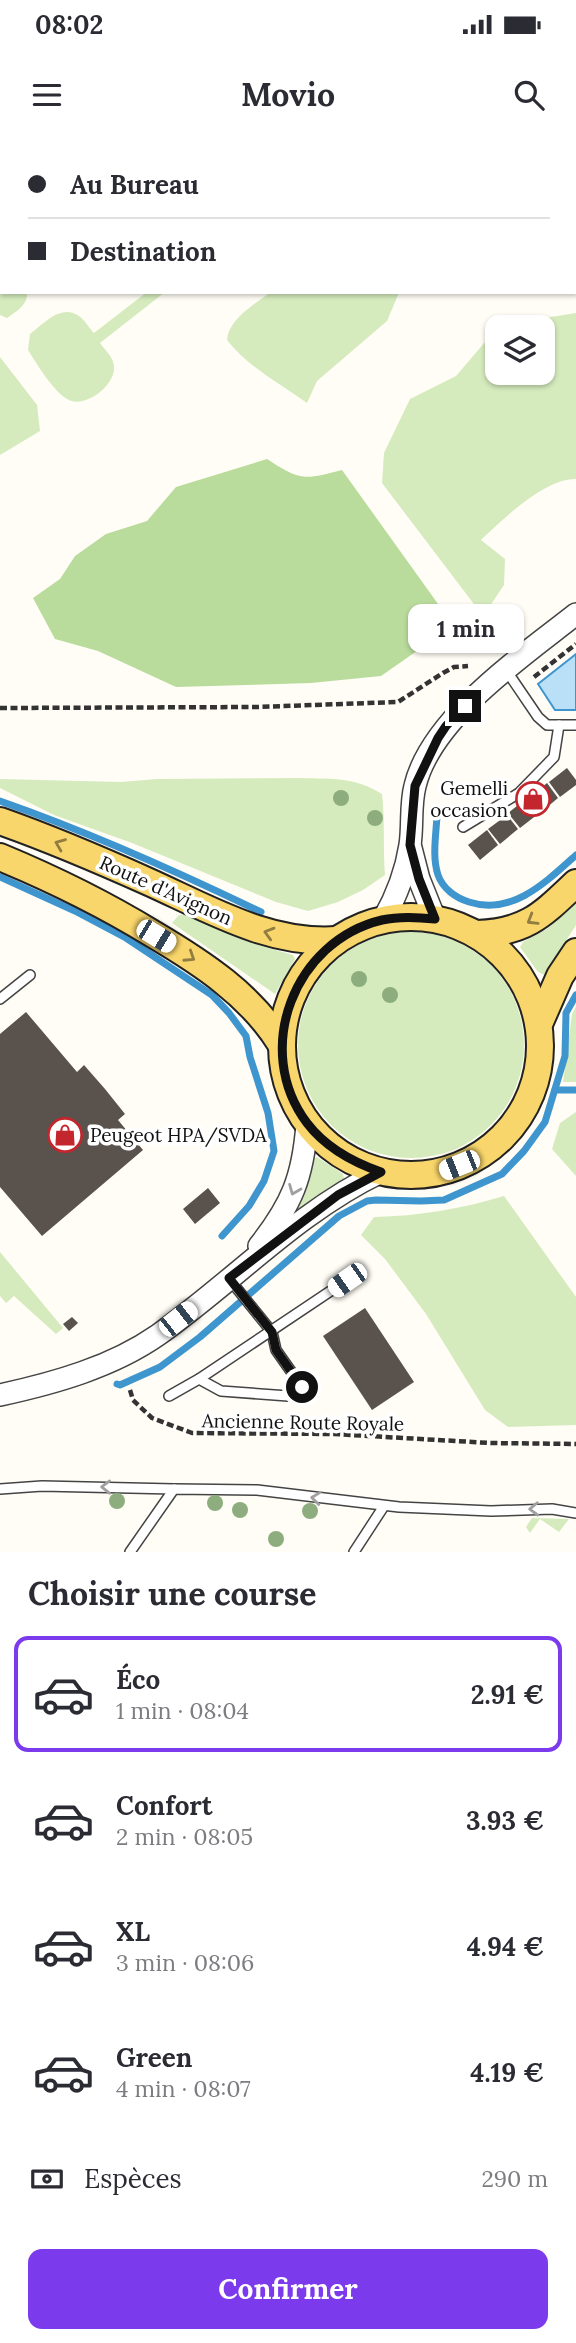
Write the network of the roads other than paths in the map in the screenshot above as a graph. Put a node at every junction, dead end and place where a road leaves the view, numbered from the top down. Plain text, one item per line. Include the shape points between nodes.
1 (576, 614) edge
2 (506, 670) junction
3 (559, 725) junction
4 (576, 725) edge
5 (0, 821) edge
6 (463, 827) dead end
7 (410, 845) junction
8 (0, 857) edge
9 (576, 883) edge
10 (435, 919) junction
11 (383, 920) junction
12 (477, 934) junction
13 (337, 940) junction
14 (576, 952) edge
15 (30, 975) dead end
16 (0, 999) edge
17 (539, 1024) junction
18 (281, 1044) junction
19 (307, 1124) junction
20 (381, 1172) junction
21 (235, 1273) junction
22 (347, 1280) dead end
23 (272, 1332) junction
24 (199, 1379) junction
25 (0, 1395) edge
26 (169, 1396) dead end
27 (0, 1489) edge
28 (174, 1489) junction
29 (384, 1506) junction
30 (576, 1513) edge
31 (130, 1552) edge
32 (354, 1552) edge

1 - 2 street
2 - 3 lane via 538,717
2 - 7 street via 456,716 430,751 415,786
3 - 4 lane
3 - 6 lane via 554,757 519,793
13 -> 5 main road, Route d'Avignon via 312,942 253,929 91,856
7 - 10 street
7 - 11 street
8 -> 18 main road, Route d'Avignon via 51,878 195,959 251,1005
9 -> 12 main road via 524,925 502,933
10 - 11 main road
10 - 12 main road
11 - 13 main road
12 - 17 main road via 500,951 518,973
13 - 18 main road via 296,986 285,1014
14 - 17 main road
15 - 16 lane
17 - 20 main road via 540,1056 534,1087 520,1116 499,1140 474,1159 444,1171
18 - 19 main road via 288,1086
19 - 20 main road via 340,1154
19 -> 21 street via 300,1174 290,1200
20 - 21 street via 338,1195
21 - 23 lane
21 - 25 street via 157,1336 119,1357 77,1375
22 - 23 lane
23 - 24 lane
23 - 24 lane via 276,1350 302,1387 288,1396 221,1391
24 - 26 lane
28 -> 27 lane
29 -> 28 lane via 257,1490
28 - 31 lane
30 -> 29 lane
29 - 32 lane

